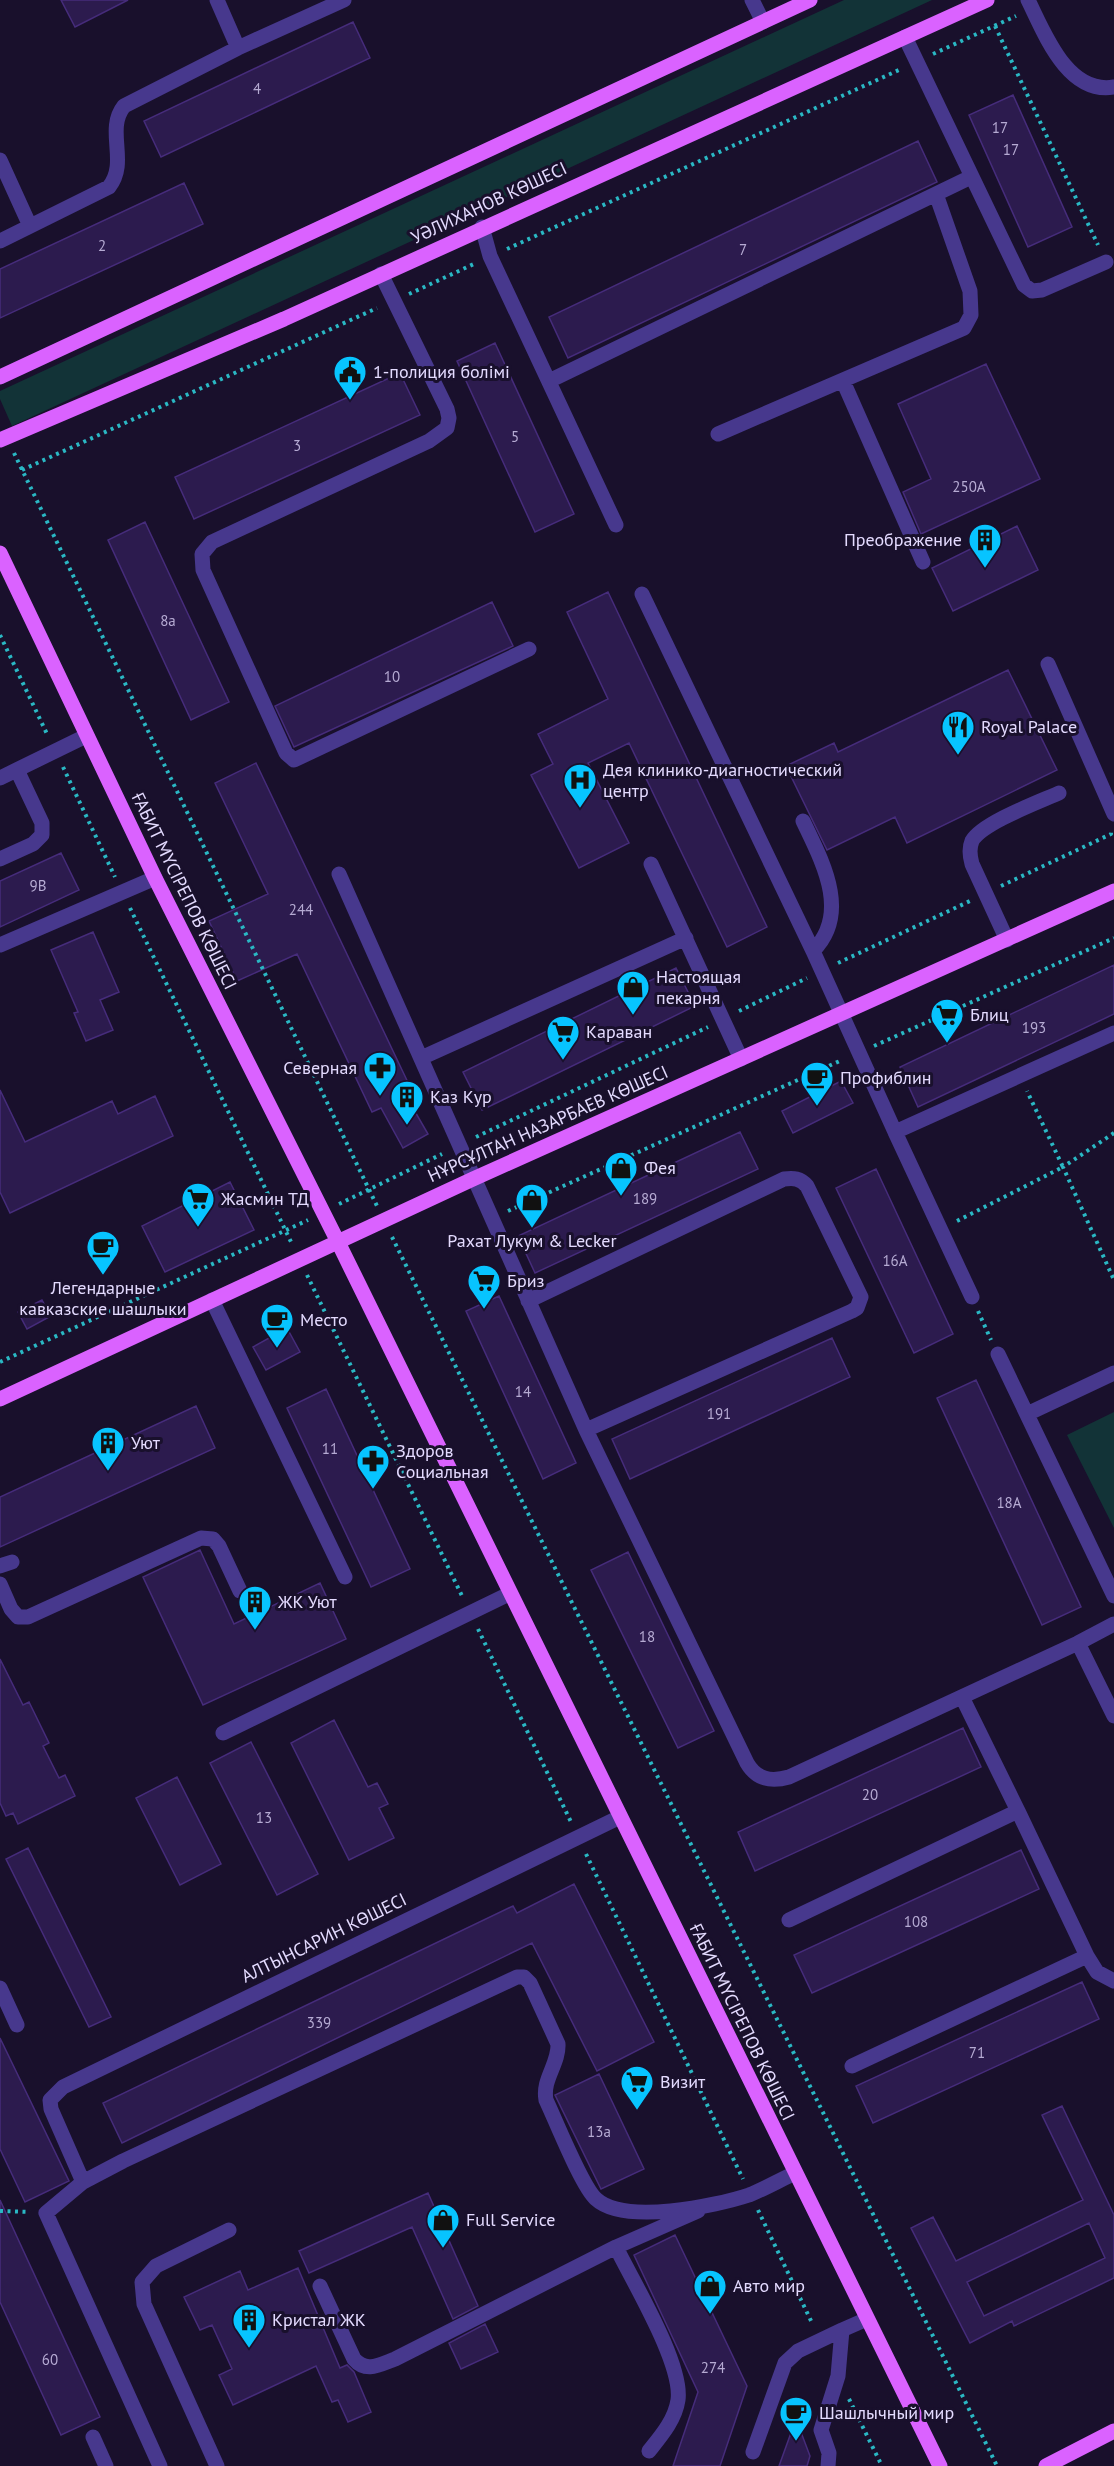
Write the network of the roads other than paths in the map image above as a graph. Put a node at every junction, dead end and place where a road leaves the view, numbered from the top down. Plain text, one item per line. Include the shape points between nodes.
1 (217, 0) edge
2 (344, 0) edge
3 (752, 0) edge
4 (810, 0) edge
5 (987, 0) edge
6 (1030, 4) edge
7 (763, 22) junction
8 (905, 37) junction
9 (238, 48) junction
10 (1114, 87) edge
11 (0, 160) edge
12 (971, 177) junction
13 (936, 194) junction
14 (30, 226) junction
15 (482, 227) junction
16 (0, 241) edge
17 (1106, 262) road end
18 (381, 274) junction
19 (0, 377) edge
20 (549, 381) junction
21 (843, 381) junction
22 (718, 434) dead end
23 (3, 439) edge
24 (616, 525) dead end
25 (0, 553) edge
26 (923, 562) dead end
27 (642, 594) dead end
28 (529, 649) dead end
29 (1048, 664) dead end
30 (86, 736) junction
31 (17, 770) junction
32 (0, 778) edge
33 (1059, 793) dead end
34 (1114, 814) edge
35 (803, 821) dead end
36 (0, 859) edge
37 (651, 864) dead end
38 (339, 874) dead end
39 (155, 878) junction
40 (1114, 893) edge
41 (686, 938) junction
42 (1007, 940) junction
43 (0, 945) edge
44 (813, 951) junction
45 (840, 1014) junction
46 (1114, 1033) edge
47 (421, 1058) junction
48 (741, 1059) junction
49 (895, 1132) junction
50 (473, 1179) junction
51 (338, 1242) junction
52 (972, 1297) road end
53 (212, 1300) junction
54 (528, 1301) junction
55 (998, 1354) road end
56 (1114, 1373) edge
57 (0, 1399) edge
58 (1027, 1414) junction
59 (586, 1430) junction
60 (345, 1577) dead end
61 (0, 1584) edge
62 (240, 1590) dead end
63 (509, 1594) junction
64 (1114, 1596) edge
65 (1114, 1624) edge
66 (1078, 1643) junction
67 (962, 1697) junction
68 (1114, 1716) edge
69 (223, 1733) dead end
70 (1018, 1811) junction
71 (620, 1817) junction
72 (789, 1920) dead end
73 (1087, 1956) junction
74 (1114, 1980) edge
75 (0, 1989) edge
76 (17, 2025) dead end
77 (852, 2066) dead end
78 (795, 2173) junction
79 (83, 2182) junction
80 (707, 2207) junction
81 (229, 2230) dead end
82 (616, 2247) junction
83 (320, 2286) dead end
84 (867, 2319) junction
85 (842, 2331) junction
86 (1114, 2431) edge
87 (93, 2438) dead end
88 (649, 2451) dead end
89 (753, 2452) dead end
90 (106, 2466) edge
91 (160, 2466) edge
92 (217, 2466) edge
93 (828, 2466) edge
94 (940, 2466) edge
95 (1046, 2466) edge

1 - 9 street
2 - 9 street
3 - 7 street
4 - 7 main road
5 - 8 main road, УӘЛИХАНОВ КӨШЕСІ
6 - 10 street via 1050,45 1070,72 1096,85
7 - 19 main road
8 - 12 street
8 - 15 main road, УӘЛИХАНОВ КӨШЕСІ
9 - 14 street via 124,106 117,114 119,163 114,180 102,192
11 - 14 street
12 - 13 street
12 - 17 street via 1020,279 1028,288 1048,288
13 - 20 street
13 - 21 street via 970,291 969,322 959,331
14 - 16 street
15 - 18 main road, УӘЛИХАНОВ КӨШЕСІ
15 - 20 street via 490,256
18 - 23 main road, УӘЛИХАНОВ КӨШЕСІ
18 - 28 street via 447,409 447,428 429,441 212,542 202,554 203,570 286,753 294,760
20 - 24 street
21 - 22 street
21 - 26 street
25 - 30 main road, ҒАБИТ МҮСІРЕПОВ КӨШЕСІ
27 - 44 street
29 - 34 street
30 - 31 street
30 - 39 main road, ҒАБИТ МҮСІРЕПОВ КӨШЕСІ
31 - 32 street
31 - 36 street via 42,823 42,835 33,844
33 - 42 street via 986,829 972,841 970,857
35 - 44 street via 824,866 832,896 826,934
37 - 41 street
38 - 47 street
39 - 43 street
39 - 51 main road, ҒАБИТ МҮСІРЕПОВ КӨШЕСІ
40 - 42 main road, НҰРСҰЛТАН НАЗАРБАЕВ КӨШЕСІ
41 - 47 street
41 - 48 street
42 - 45 main road, НҰРСҰЛТАН НАЗАРБАЕВ КӨШЕСІ
44 - 45 street
45 - 48 main road, НҰРСҰЛТАН НАЗАРБАЕВ КӨШЕСІ
45 - 49 street
46 - 49 street
47 - 50 street
48 - 50 main road, НҰРСҰЛТАН НАЗАРБАЕВ КӨШЕСІ
49 - 52 street
50 - 51 main road, НҰРСҰЛТАН НАЗАРБАЕВ КӨШЕСІ
50 - 54 street
51 - 53 main road, НҰРСҰЛТАН НАЗАРБАЕВ КӨШЕСІ
51 - 63 main road, ҒАБИТ МҮСІРЕПОВ КӨШЕСІ
53 - 57 main road, НҰРСҰЛТАН НАЗАРБАЕВ КӨШЕСІ
53 - 60 street
54 - 59 street
54 - 59 street via 784,1179 794,1178 807,1186 861,1297 852,1311
55 - 58 street
56 - 58 street
58 - 64 street
59 - 67 street via 755,1774 771,1780 789,1777
61 - 62 street via 11,1609 18,1617 28,1617 201,1538 213,1539 219,1546
63 - 69 street
63 - 71 main road, ҒАБИТ МҮСІРЕПОВ КӨШЕСІ
65 - 66 street
66 - 67 street
66 - 68 street
67 - 70 street
70 - 72 street
70 - 73 street
71 - 78 main road, ҒАБИТ МҮСІРЕПОВ КӨШЕСІ
71 - 79 street, АЛТЫНСАРИН КӨШЕСІ via 63,2087 50,2100
73 - 74 street via 1097,1972
73 - 77 street
75 - 76 street
78 - 80 street via 750,2194
78 - 84 main road, ҒАБИТ МҮСІРЕПОВ КӨШЕСІ
79 - 80 street via 520,1976 530,1983 558,2044 545,2085 546,2100 595,2199 612,2207 638,2211
79 - 91 street via 46,2212
80 - 82 street
81 - 92 street via 156,2266 142,2282 144,2304
82 - 83 street via 395,2359 366,2368 354,2359
82 - 88 street via 664,2346 678,2385 675,2413
84 - 85 street
84 - 94 main road, ҒАБИТ МҮСІРЕПОВ КӨШЕСІ
85 - 89 street via 798,2351 786,2363
85 - 93 street via 838,2376 821,2430 829,2453
86 - 95 main road
87 - 90 street

